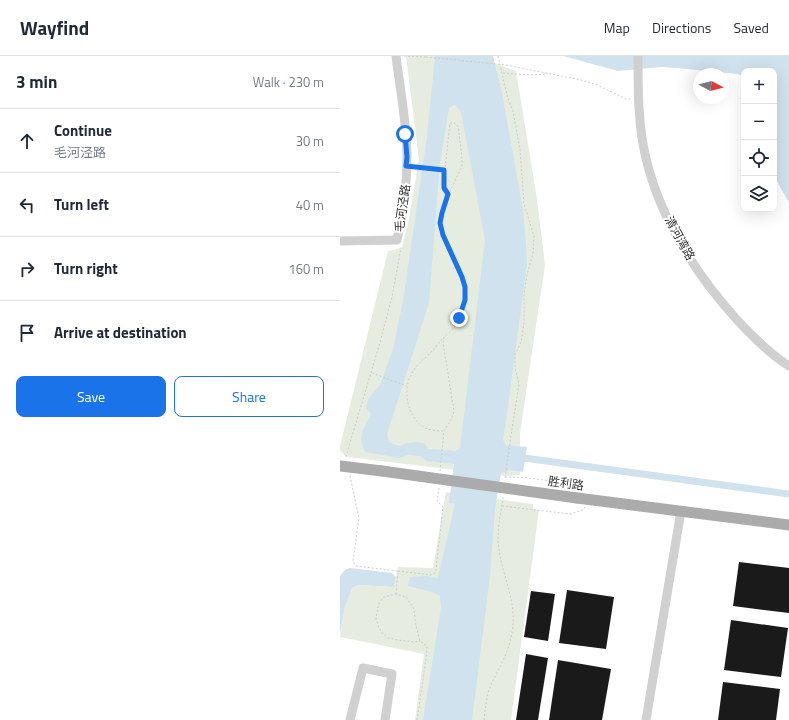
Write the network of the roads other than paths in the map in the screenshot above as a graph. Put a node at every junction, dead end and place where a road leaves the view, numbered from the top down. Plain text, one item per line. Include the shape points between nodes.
1 (396, 56) edge
2 (638, 56) edge
3 (340, 241) edge
4 (789, 366) edge
5 (340, 466) edge
6 (681, 511) junction
7 (789, 525) edge
8 (350, 720) edge
9 (385, 720) edge
10 (646, 720) edge

1 - 3 street, 毛河泾路 via 407,157 401,226 397,240
2 - 4 street, 清河湾路 via 639,112 643,144 655,187 673,229 695,266 727,308 764,347
5 - 6 main road, 胜利路, bridge via 579,493 589,499
6 - 7 main road, 胜利路
6 - 10 street
8 - 9 street via 363,668 392,674

